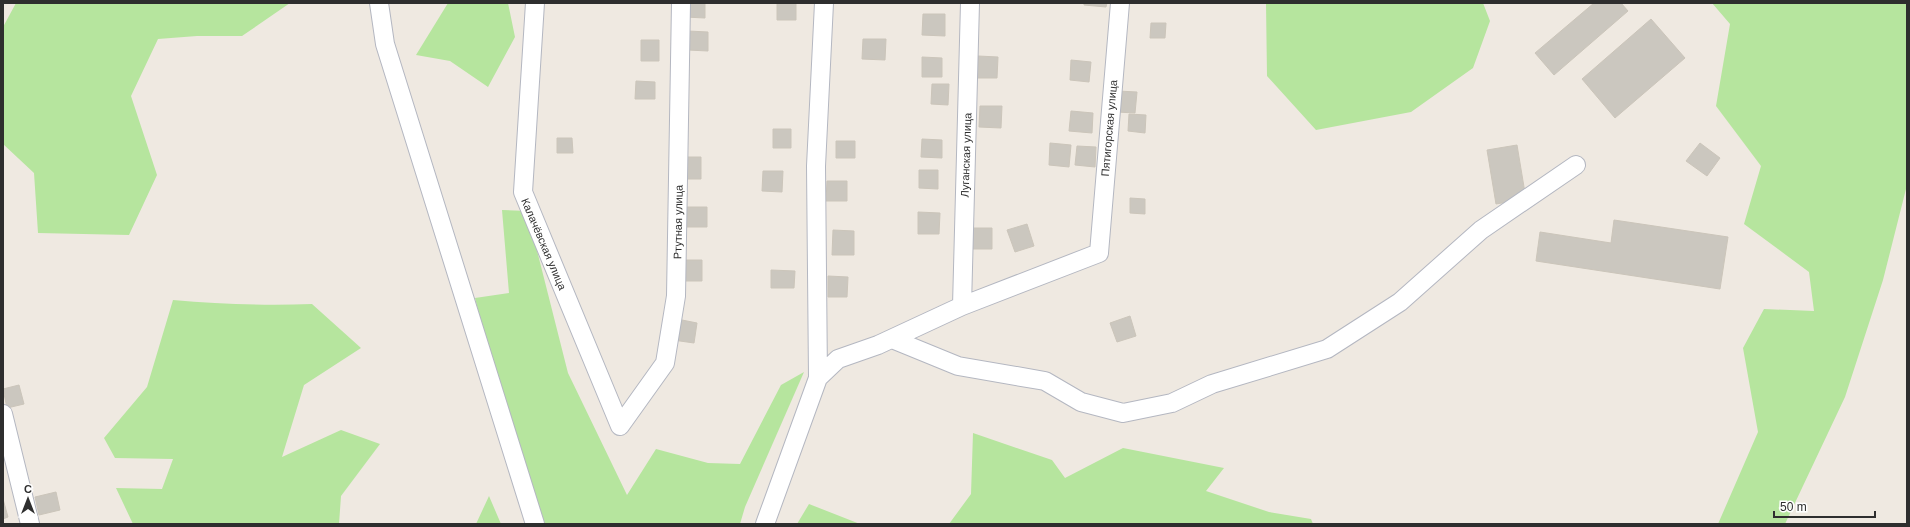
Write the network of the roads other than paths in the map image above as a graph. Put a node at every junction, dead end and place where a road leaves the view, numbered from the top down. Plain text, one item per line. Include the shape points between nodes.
1 (379, 3) edge
2 (535, 3) edge
3 (681, 3) edge
4 (824, 3) edge
5 (970, 3) edge
6 (1120, 3) edge
7 (1576, 164) dead end
8 (962, 306) junction
9 (892, 339) junction
10 (818, 378) junction
11 (3, 414) edge
12 (620, 426) joint
13 (30, 524) edge
14 (535, 524) edge
15 (765, 524) edge

1 - 14 street via 385,44
2 - 12 street, Калачёвская улица via 523,192
3 - 12 street, Ртутная улица via 676,296 665,364
4 - 10 street via 816,166
5 - 8 street, Луганская улица
6 - 8 street, Пятигорская улица via 1099,253
7 - 9 street via 1481,230 1400,302 1327,349 1212,384 1172,403 1123,413 1081,402 1045,382 958,366
8 - 9 street
9 - 10 street via 838,359
10 - 15 street
11 - 13 street

